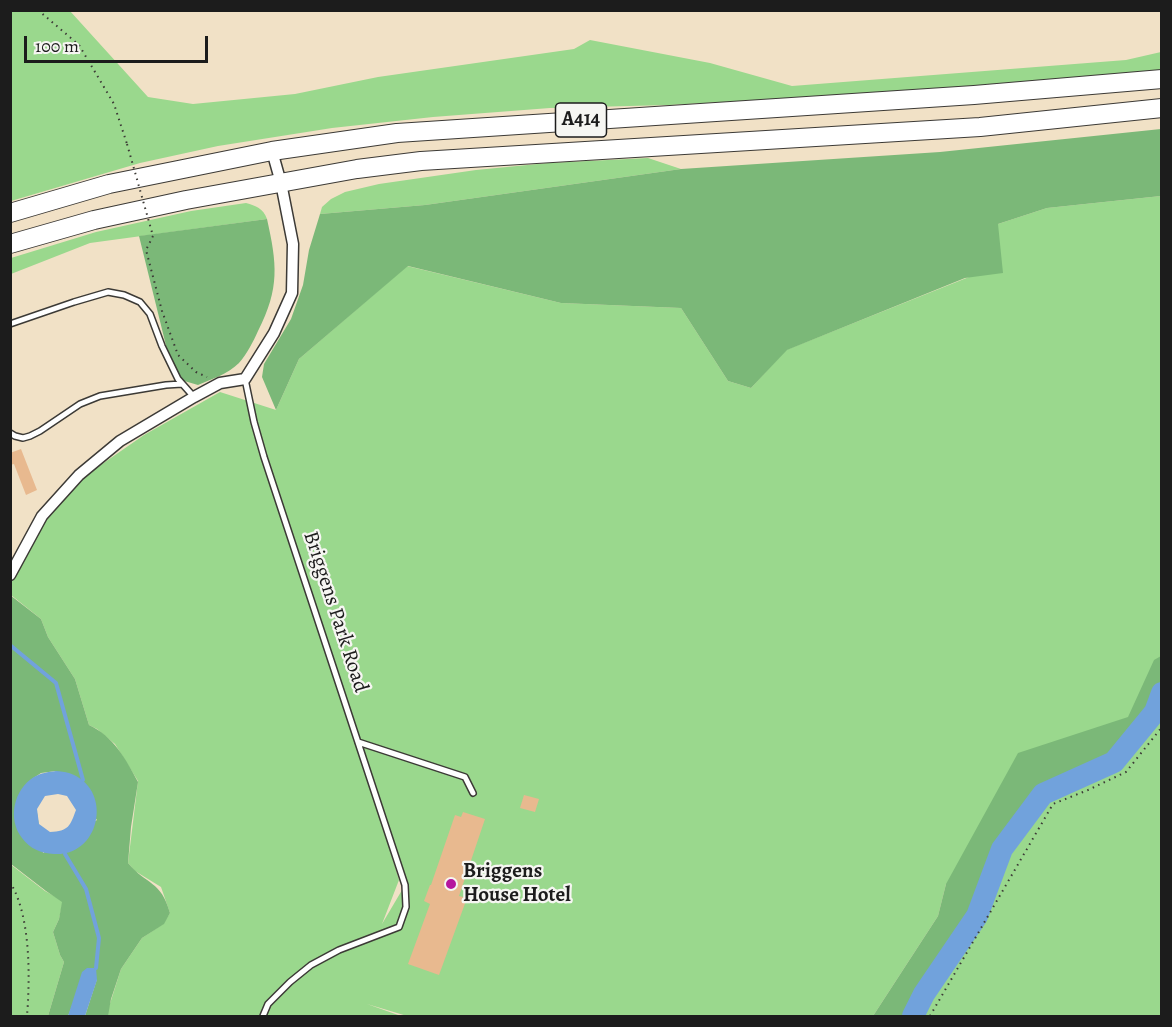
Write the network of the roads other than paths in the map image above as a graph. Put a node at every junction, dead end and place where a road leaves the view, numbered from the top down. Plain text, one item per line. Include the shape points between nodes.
1 (1161, 79) edge
2 (1161, 108) edge
3 (272, 151) junction
4 (281, 183) junction
5 (10, 213) edge
6 (10, 244) edge
7 (10, 324) edge
8 (245, 379) junction
9 (182, 384) junction
10 (194, 398) junction
11 (10, 433) edge
12 (10, 575) edge
13 (358, 742) junction
14 (473, 793) dead end
15 (263, 1017) edge

1 - 3 highway, A414 via 397,133
2 - 4 highway, A414 via 980,127 421,161
3 - 4 street
3 - 5 highway, A414 via 109,184
4 - 6 highway, A414 via 94,220
4 - 8 street via 293,244 292,293 274,333
7 - 9 lane via 108,292 124,295 150,314
8 - 10 street via 220,382
8 - 13 lane, Briggens Park Road via 264,457
9 - 10 lane
9 - 11 lane via 100,396 30,436 23,438
10 - 12 street via 120,441 79,475 42,516
13 - 14 lane via 465,777
13 - 15 lane, Briggens Park Road via 405,885 406,907 399,927 312,965 268,1004

